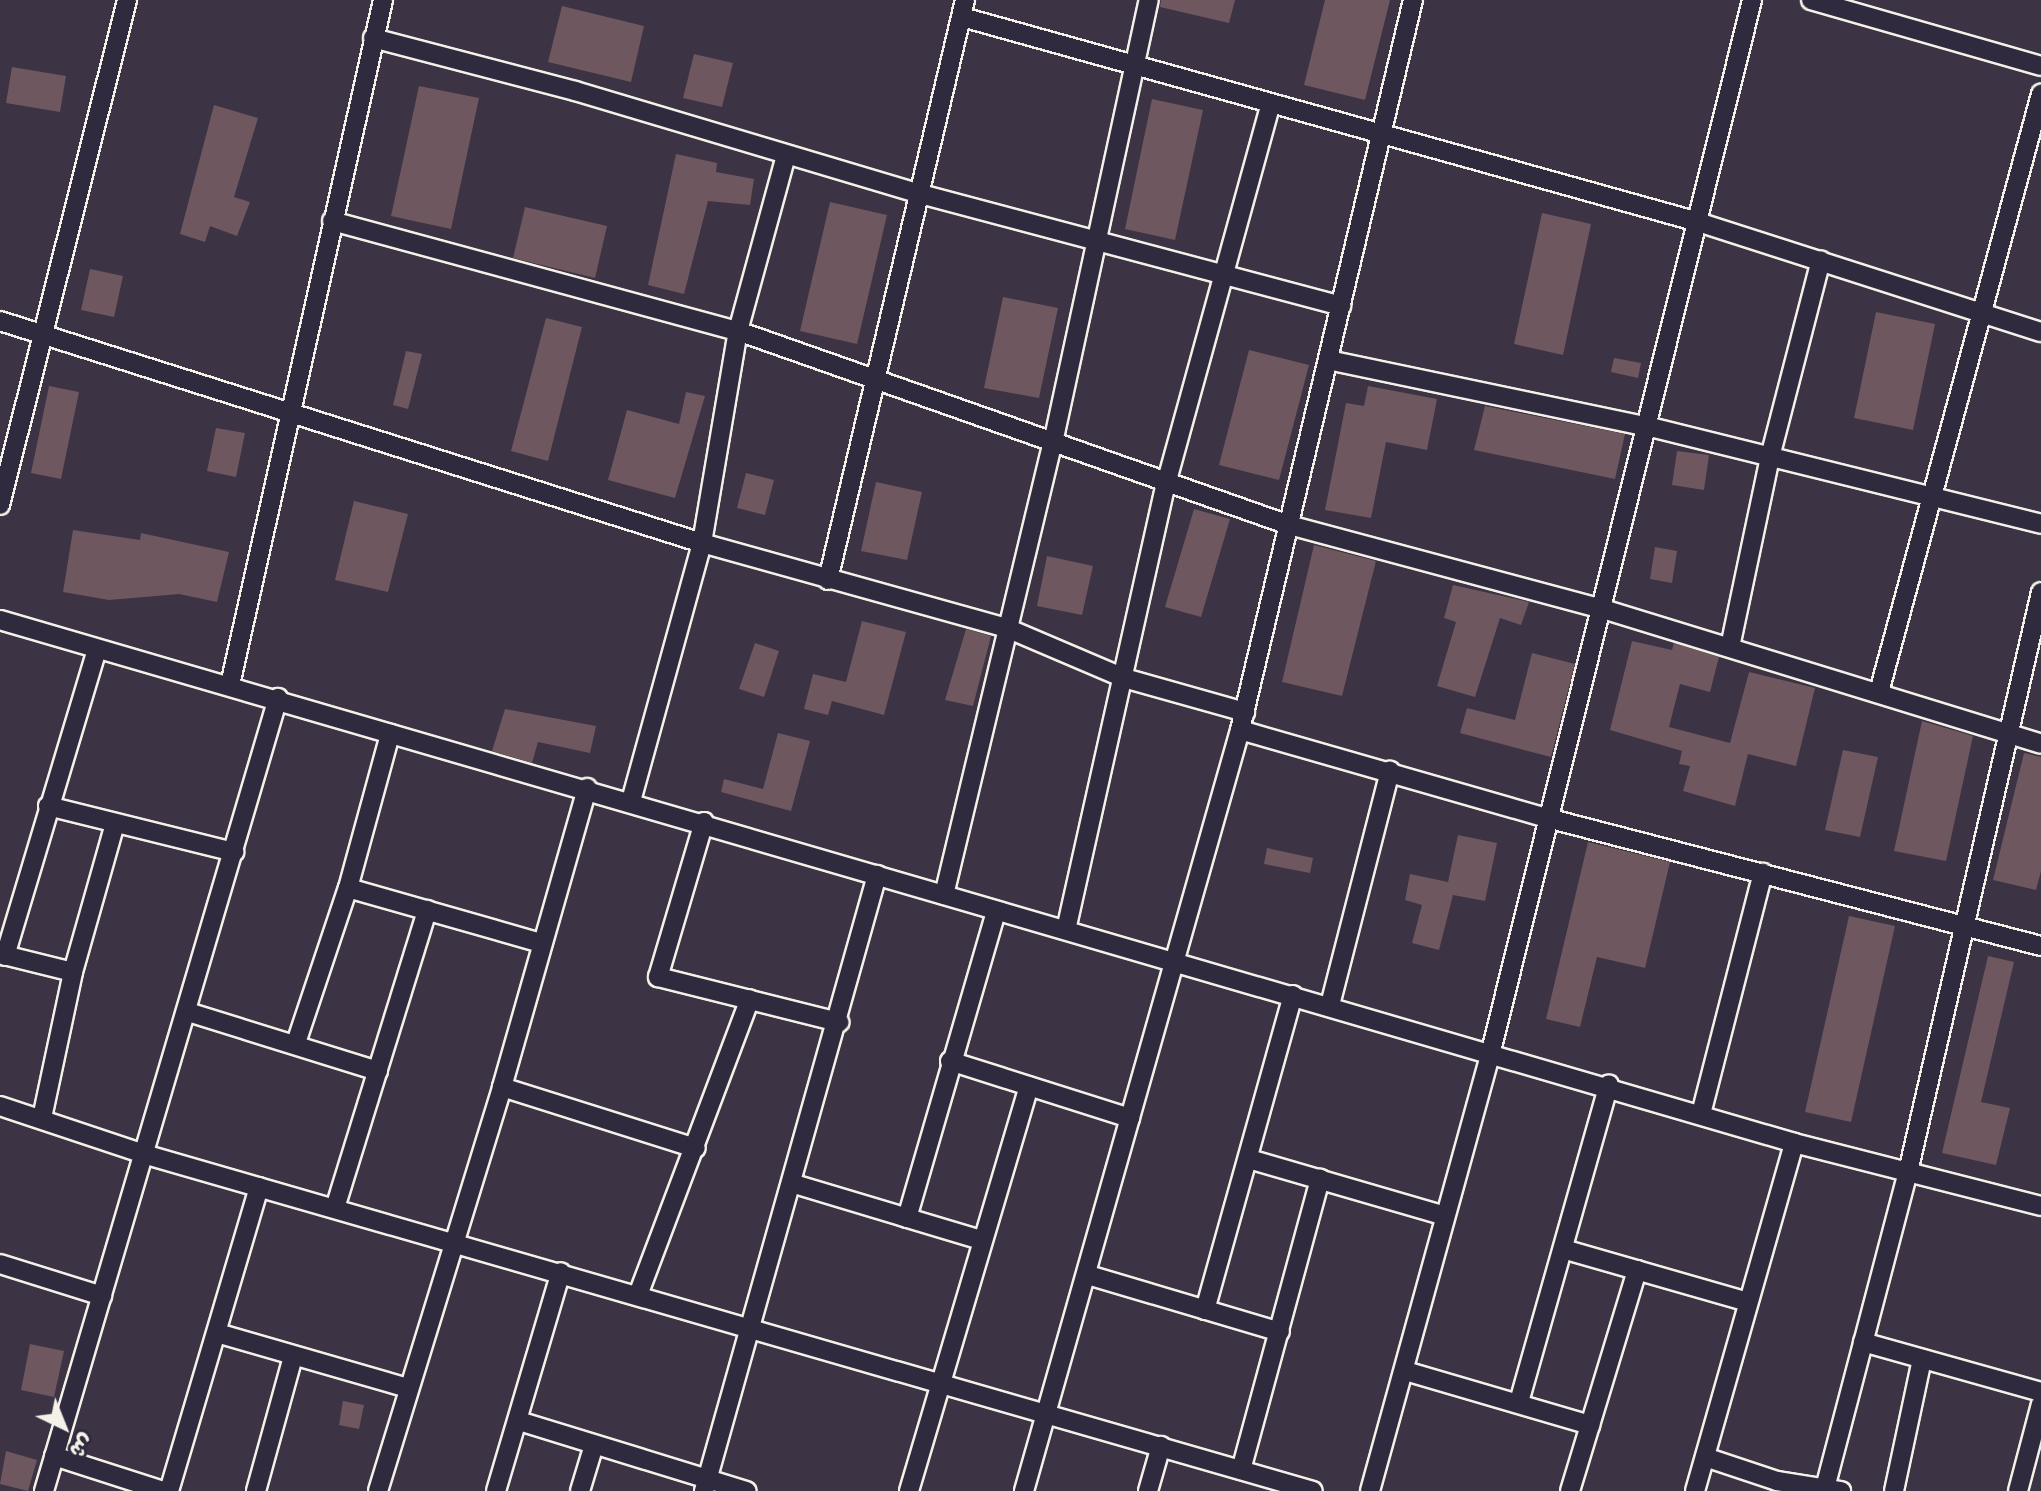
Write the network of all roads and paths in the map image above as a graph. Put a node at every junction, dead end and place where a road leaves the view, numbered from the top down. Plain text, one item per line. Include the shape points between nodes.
1 (127, 0) edge
2 (383, 0) edge
3 (1149, 0) edge
4 (1413, 0) edge
5 (1752, 0) edge
6 (1811, 0) edge
7 (963, 8) edge
8 (373, 38) junction
9 (1135, 64) junction
10 (2041, 66) edge
11 (2041, 94) edge
12 (1270, 107) junction
13 (1382, 133) junction
14 (786, 156) junction
15 (917, 193) junction
16 (332, 221) junction
17 (1698, 222) junction
18 (1097, 242) junction
19 (1821, 260) junction
20 (1220, 274) junction
21 (1341, 306) junction
22 (1981, 313) junction
23 (0, 321) edge
24 (738, 331) junction
25 (2041, 332) edge
26 (45, 335) junction
27 (1328, 360) junction
28 (874, 379) junction
29 (291, 416) junction
30 (1650, 427) junction
31 (1054, 438) junction
32 (1770, 457) junction
33 (1166, 484) junction
34 (1934, 495) junction
35 (0, 505) edge
36 (2041, 524) edge
37 (1289, 525) junction
38 (702, 543) junction
39 (828, 580) junction
40 (2041, 592) edge
41 (1603, 609) junction
42 (0, 620) edge
43 (1009, 629) junction
44 (1730, 647) junction
45 (97, 649) junction
46 (1124, 678) junction
47 (230, 685) junction
48 (1879, 692) junction
49 (278, 698) junction
50 (1243, 721) junction
51 (390, 734) junction
52 (2009, 736) junction
53 (2041, 744) edge
54 (1390, 771) junction
55 (587, 788) junction
56 (631, 801) junction
57 (48, 806) junction
58 (1551, 819) junction
59 (704, 822) junction
60 (115, 824) junction
61 (234, 852) junction
62 (1763, 873) junction
63 (877, 875) junction
64 (348, 888) junction
65 (944, 895) junction
66 (427, 910) junction
67 (996, 911) junction
68 (1965, 923) junction
69 (1066, 930) junction
70 (541, 943) junction
71 (2041, 946) edge
72 (3, 955) edge
73 (1175, 964) junction
74 (73, 972) junction
75 (1293, 995) junction
76 (750, 999) junction
77 (1330, 1005) junction
78 (188, 1012) junction
79 (839, 1022) junction
80 (296, 1043) junction
81 (1490, 1055) junction
82 (950, 1061) junction
83 (378, 1071) junction
84 (1609, 1085) junction
85 (1029, 1086) junction
86 (502, 1087) junction
87 (0, 1106) edge
88 (1701, 1114) junction
89 (42, 1118) junction
90 (1130, 1118) junction
91 (1794, 1143) junction
92 (696, 1148) junction
93 (147, 1155) junction
94 (1249, 1159) junction
95 (1908, 1172) junction
96 (1320, 1179) junction
97 (791, 1183) junction
98 (259, 1187) junction
99 (2041, 1206) edge
100 (335, 1208) junction
101 (1445, 1216) junction
102 (907, 1218) junction
103 (453, 1240) junction
104 (981, 1240) junction
105 (1563, 1249) junction
106 (0, 1264) edge
107 (1637, 1270) junction
108 (561, 1272) junction
109 (1088, 1275) junction
110 (638, 1295) junction
111 (102, 1296) junction
112 (1748, 1302) junction
113 (1205, 1310) junction
114 (751, 1327) junction
115 (1280, 1332) junction
116 (217, 1333) junction
117 (1863, 1342) junction
118 (293, 1357) junction
119 (1922, 1359) junction
120 (1405, 1371) junction
121 (937, 1385) junction
122 (408, 1388) junction
123 (2041, 1392) edge
124 (1519, 1402) junction
125 (2041, 1404) edge
126 (1047, 1412) junction
127 (519, 1421) junction
128 (1590, 1425) junction
129 (594, 1445) junction
130 (1161, 1446) junction
131 (54, 1456) junction
132 (1705, 1457) junction
133 (1241, 1470) junction
134 (706, 1486) edge
135 (1776, 1486) edge
136 (1833, 1490) edge
137 (44, 1491) edge
138 (166, 1491) edge
139 (256, 1491) edge
140 (378, 1491) edge
141 (496, 1491) edge
142 (580, 1491) edge
143 (746, 1491) edge
144 (909, 1491) edge
145 (1024, 1491) edge
146 (1148, 1491) edge
147 (1313, 1491) edge
148 (1370, 1491) edge
149 (1570, 1491) edge
150 (1695, 1491) edge
151 (1894, 1491) edge
152 (2018, 1491) edge

1 - 26 street
2 - 8 street
3 - 9 street
4 - 13 street
5 - 17 street
6 - 10 street
7 - 9 street
7 - 15 street
8 - 14 street via 575,91
8 - 16 street
9 - 12 street
9 - 18 street
11 - 22 street
12 - 13 street
12 - 20 street
13 - 17 street
13 - 21 street
14 - 15 street
14 - 24 street
15 - 18 street
15 - 28 street
16 - 24 street
16 - 29 street
17 - 19 street
17 - 30 street
18 - 20 street
18 - 31 street
19 - 22 street
19 - 32 street
20 - 21 street
20 - 33 street
21 - 27 street
22 - 25 street
22 - 34 street
23 - 26 street
24 - 28 street
24 - 38 street
26 - 29 street
26 - 35 street
27 - 30 street
27 - 37 street
28 - 31 street
28 - 39 street
29 - 38 street
29 - 47 street
30 - 32 street
30 - 41 street
31 - 33 street
31 - 43 street
32 - 34 street
32 - 44 street
33 - 37 street
33 - 46 street
34 - 36 street
34 - 48 street
37 - 41 street
37 - 50 street
38 - 39 street
38 - 56 street
39 - 43 street
40 - 52 street
41 - 44 street
41 - 58 street
42 - 45 street
43 - 46 street
43 - 65 street
44 - 48 street
45 - 47 street
45 - 57 street
46 - 50 street
46 - 69 street
47 - 49 street
48 - 52 street
49 - 51 street
49 - 61 street
50 - 54 street
50 - 73 street
51 - 55 street
51 - 64 street
52 - 53 street
52 - 68 street
54 - 58 street
54 - 77 street
55 - 56 street
55 - 70 street
56 - 59 street
57 - 60 street
57 - 72 street
58 - 62 street
58 - 81 street
59 - 63 street
59 - 76 street via 658,977
60 - 61 street
60 - 74 street
61 - 78 street
62 - 68 street
62 - 88 street
63 - 65 street
63 - 79 street
64 - 66 street
64 - 80 street
65 - 67 street
66 - 70 street
66 - 83 street
67 - 69 street
67 - 82 street
68 - 71 street
68 - 95 street
69 - 73 street
70 - 86 street
72 - 74 street
73 - 75 street
73 - 90 street
74 - 89 street
75 - 77 street
75 - 94 street
76 - 79 street
76 - 92 street
77 - 81 street
78 - 80 street
78 - 93 street
79 - 97 street
80 - 83 street
81 - 84 street
81 - 101 street
82 - 85 street
82 - 102 street
83 - 100 street
84 - 88 street
84 - 105 street
85 - 90 street
85 - 104 street
86 - 92 street
86 - 103 street
87 - 89 street
88 - 91 street
89 - 93 street
90 - 109 street
91 - 95 street
91 - 112 street
92 - 110 street
93 - 98 street
93 - 111 street
94 - 96 street
94 - 113 street
95 - 99 street
95 - 117 street
96 - 101 street
96 - 115 street
97 - 102 street
97 - 114 street
98 - 100 street
98 - 116 street
100 - 103 street
101 - 120 street
102 - 104 street
103 - 108 street
103 - 122 street
104 - 121 street
105 - 107 street
105 - 124 street
106 - 111 street
107 - 112 street
107 - 128 street
108 - 110 street
108 - 127 street
109 - 113 street
109 - 126 street
110 - 114 street
111 - 131 street
112 - 132 street
113 - 115 street
114 - 121 street
114 - 134 street
115 - 133 street
116 - 118 street
116 - 138 street
117 - 119 street
117 - 136 street
118 - 122 street
118 - 139 street
119 - 123 street
119 - 151 street
120 - 124 street
120 - 148 street
121 - 126 street
121 - 144 street
122 - 140 street
124 - 128 street
125 - 152 street
126 - 130 street
126 - 145 street
127 - 129 street
127 - 141 street
128 - 149 street
129 - 134 street
129 - 142 street
130 - 133 street
130 - 146 street
131 - 137 street
131 - 138 street
132 - 135 street
132 - 150 street
133 - 147 street
134 - 143 street
135 - 136 street

